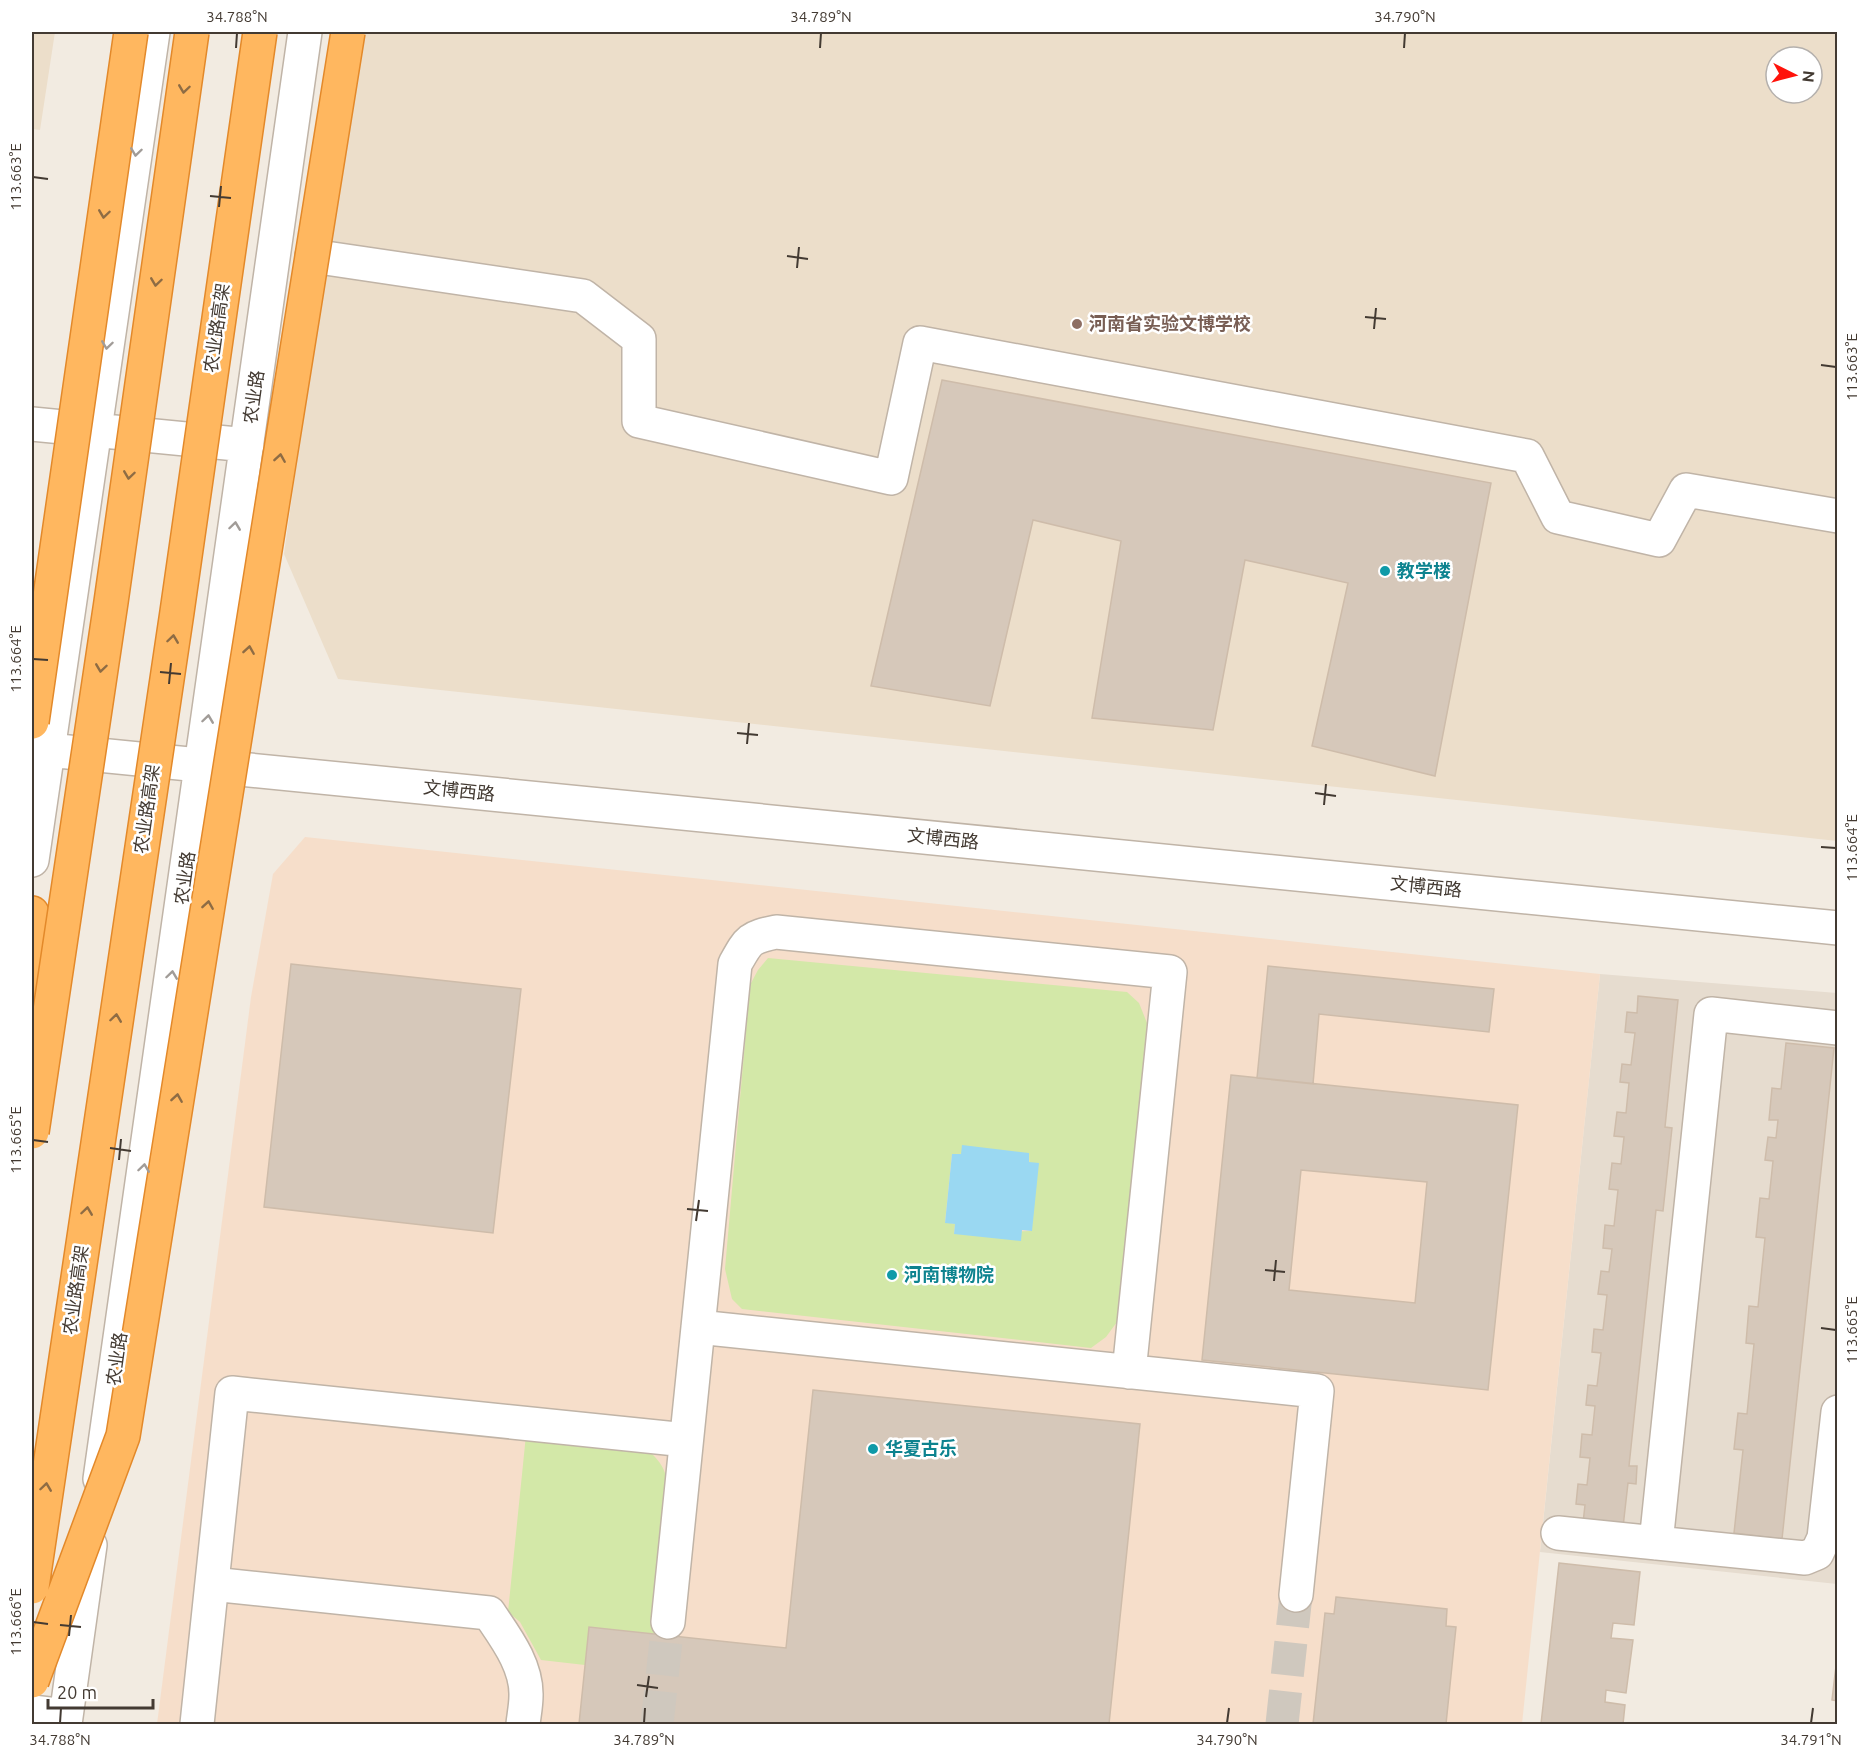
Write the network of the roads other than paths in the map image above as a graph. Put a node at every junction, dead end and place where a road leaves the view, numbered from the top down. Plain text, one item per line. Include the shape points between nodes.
1 (131, 32) edge
2 (153, 32) edge
3 (192, 32) edge
4 (260, 32) edge
5 (305, 32) edge
6 (348, 32) edge
7 (312, 256) junction
8 (32, 424) edge
9 (95, 430) junction
10 (247, 445) junction
11 (1838, 516) edge
12 (32, 722) edge
13 (48, 750) junction
14 (201, 765) junction
15 (32, 860) edge
16 (32, 913) edge
17 (1838, 928) edge
18 (1838, 1028) edge
19 (39, 1078) junction
20 (32, 1132) edge
21 (698, 1327) junction
22 (1129, 1372) junction
23 (1838, 1413) edge
24 (686, 1440) junction
25 (1558, 1533) dead end
26 (1656, 1543) junction
27 (212, 1584) junction
28 (32, 1587) edge
29 (1296, 1595) tunnel mouth
30 (668, 1622) tunnel mouth
31 (32, 1681) edge
32 (32, 1712) edge
33 (65, 1720) edge
34 (198, 1725) edge
35 (523, 1725) edge

1 -> 12 highway, bridge
2 -> 9 street
3 -> 19 highway, bridge
28 -> 4 highway, 农业路高架, bridge
5 - 10 street, 农业路
6 - 7 highway, bridge
7 - 11 street via 584,296 639,339 639,421 891,478 920,343 1527,456 1558,518 1659,540 1686,490
31 -> 7 highway, bridge via 123,1436
8 - 9 street
9 - 10 street
9 - 13 street
14 -> 10 street, 农业路
13 - 14 street, 文博西路
13 - 15 street
14 - 17 street, 文博西路
33 -> 14 street, 农业路
16 - 19 highway, bridge
18 - 26 street via 1711,1014
19 - 20 highway, bridge
21 - 22 street
21 - 22 street via 735,964 745,945 756,936 776,932 1170,972
21 - 24 street
22 - 29 street via 1317,1391
23 - 26 street via 1824,1538 1817,1553 1805,1558
24 - 27 street via 232,1393
24 - 30 street
25 - 26 street
27 - 34 street
27 - 35 street via 489,1613 523,1673
32 - 33 street

